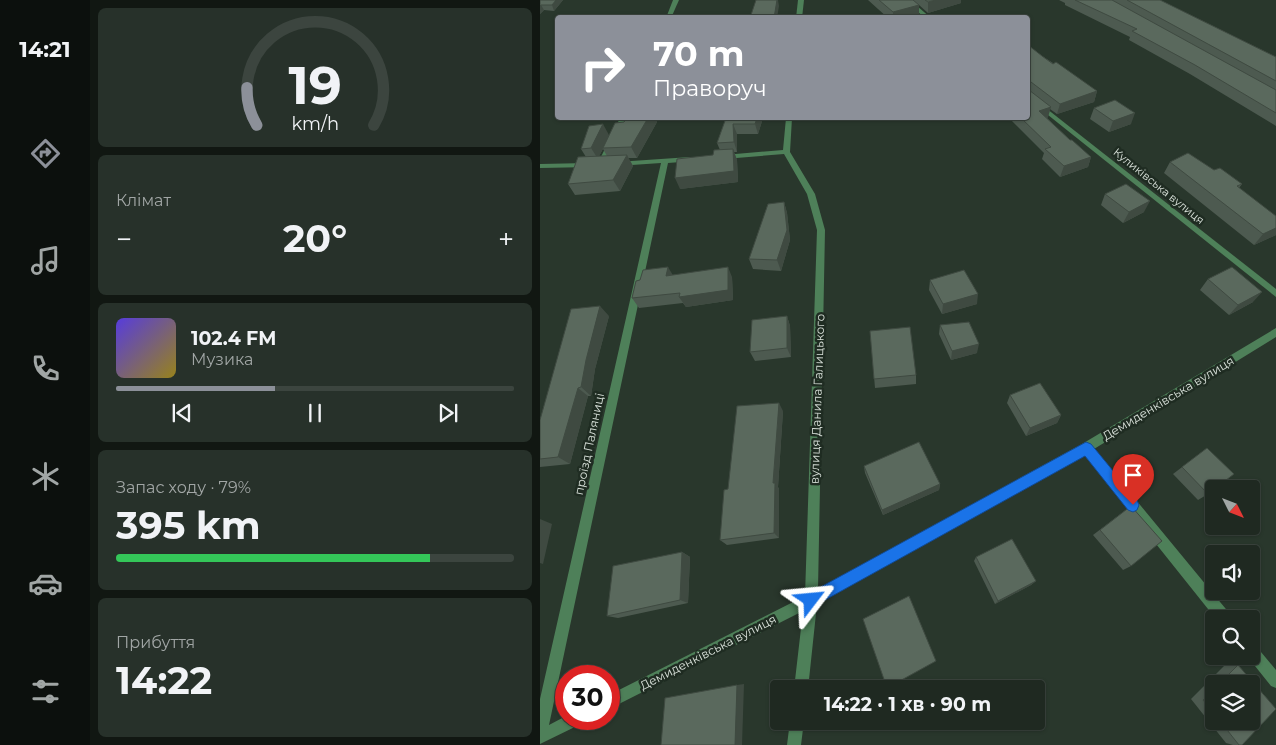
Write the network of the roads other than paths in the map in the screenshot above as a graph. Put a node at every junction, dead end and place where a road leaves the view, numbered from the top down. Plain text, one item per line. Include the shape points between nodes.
1 (676, 0) edge
2 (801, 0) edge
3 (907, 0) edge
4 (669, 15) edge
5 (799, 15) edge
6 (925, 15) edge
7 (1030, 98) edge
8 (621, 120) edge
9 (789, 120) edge
10 (786, 152) junction
11 (702, 158) edge
12 (711, 158) edge
13 (664, 161) junction
14 (601, 165) junction
15 (540, 166) edge
16 (1276, 294) edge
17 (1276, 332) edge
18 (1086, 448) junction
19 (811, 600) junction
20 (1218, 610) edge
21 (1260, 661) edge
22 (802, 680) edge
23 (1276, 681) edge
24 (620, 696) edge
25 (555, 730) edge
26 (796, 730) edge
27 (540, 732) edge
28 (540, 737) edge
29 (794, 745) edge

1 - 4 street
2 - 5 street
3 - 6 street
7 - 16 street, Куликівська вулиця
8 - 14 street
9 - 10 street
10 - 12 street
10 - 19 street, вулиця Данила Галицького via 811,194 822,230
11 - 13 street
13 - 14 street
13 - 27 street, проїзд Паляниці
14 - 15 street
17 - 18 street, Демиденківська вулиця
18 - 19 street, Демиденківська вулиця
18 - 20 street
19 - 22 street, вулиця Данила Галицького
19 - 24 street, Демиденківська вулиця
21 - 23 street
25 - 28 street
26 - 29 street

